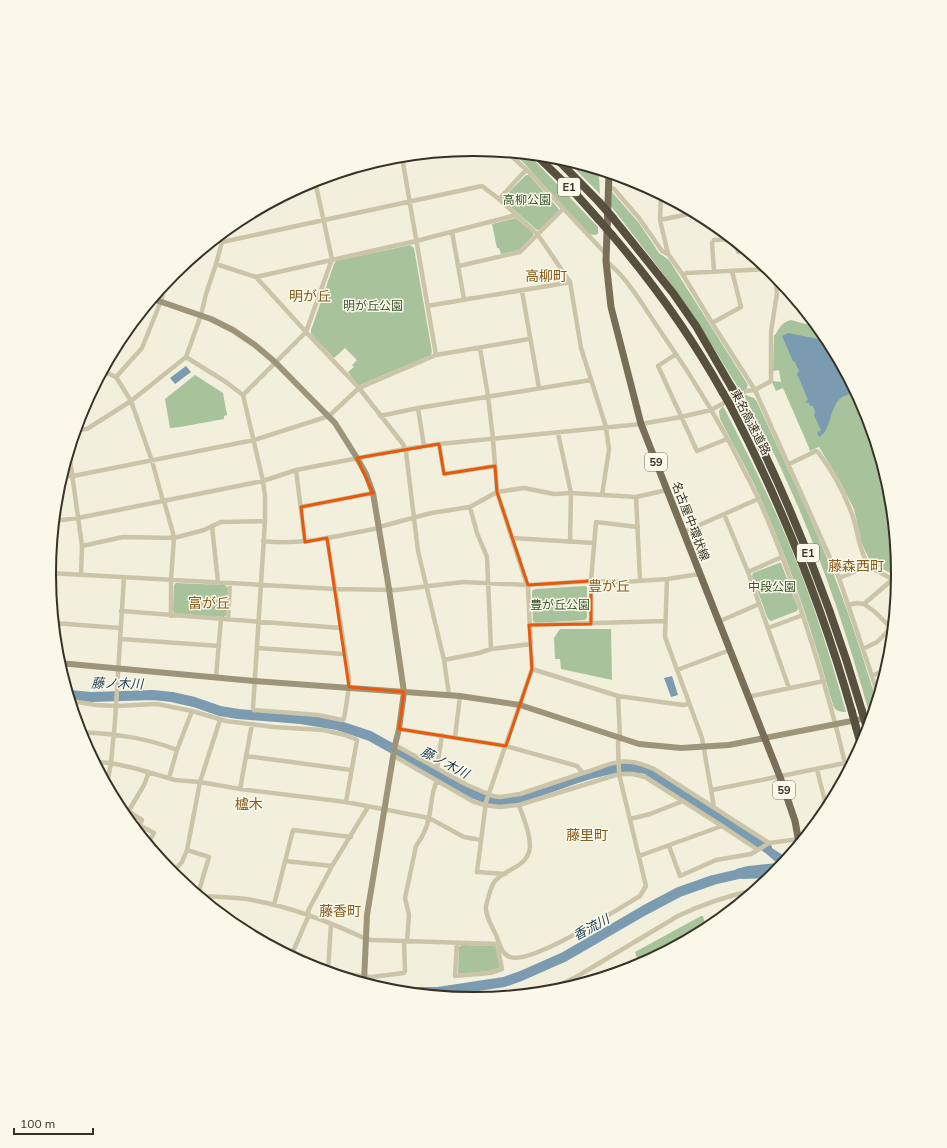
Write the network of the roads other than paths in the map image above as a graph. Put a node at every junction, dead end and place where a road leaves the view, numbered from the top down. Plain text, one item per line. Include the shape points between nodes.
1 (514, 158) edge
2 (403, 163) edge
3 (544, 163) edge
4 (565, 167) edge
5 (526, 170) junction
6 (609, 179) edge
7 (316, 187) edge
8 (499, 199) junction
9 (409, 202) junction
10 (662, 202) edge
11 (562, 210) junction
12 (516, 215) junction
13 (686, 215) edge
14 (660, 220) junction
15 (323, 221) junction
16 (452, 232) junction
17 (538, 235) junction
18 (723, 239) edge
19 (416, 241) junction
20 (222, 242) joint
21 (668, 254) junction
22 (606, 258) junction
23 (332, 259) junction
24 (216, 264) junction
25 (459, 266) junction
26 (759, 270) edge
27 (714, 271) junction
28 (732, 271) junction
29 (683, 275) junction
30 (256, 276) junction
31 (570, 282) junction
32 (776, 287) edge
33 (522, 291) junction
34 (162, 297) edge
35 (464, 299) junction
36 (161, 301) junction
37 (428, 306) junction
38 (201, 315) junction
39 (712, 323) junction
40 (306, 332) junction
41 (529, 339) junction
42 (480, 348) junction
43 (676, 354) junction
44 (436, 355) junction
45 (186, 357) junction
46 (276, 362) junction
47 (108, 373) edge
48 (116, 377) junction
49 (591, 380) junction
50 (359, 388) junction
51 (539, 388) junction
52 (755, 390) junction
53 (243, 395) junction
54 (488, 396) junction
55 (131, 401) junction
56 (418, 408) junction
57 (711, 410) junction
58 (329, 416) junction
59 (380, 416) junction
60 (681, 417) junction
61 (642, 424) junction
62 (606, 427) junction
63 (82, 429) edge
64 (558, 433) junction
65 (493, 439) junction
66 (727, 439) junction
67 (254, 440) junction
68 (439, 444) junction
69 (424, 446) junction
70 (405, 449) junction
71 (357, 458) junction
72 (152, 460) junction
73 (71, 463) edge
74 (789, 464) junction
75 (495, 466) junction
76 (296, 470) junction
77 (68, 476) edge
78 (73, 476) junction
79 (263, 481) junction
80 (667, 490) junction
81 (497, 492) junction
82 (373, 493) junction
83 (571, 493) junction
84 (602, 495) junction
85 (636, 497) junction
86 (758, 499) junction
87 (163, 501) junction
88 (301, 507) junction
89 (470, 507) junction
90 (724, 514) junction
91 (78, 518) junction
92 (414, 518) junction
93 (60, 520) edge
94 (265, 522) junction
95 (212, 526) junction
96 (379, 527) junction
97 (638, 527) junction
98 (684, 532) junction
99 (173, 538) junction
100 (327, 538) junction
101 (512, 538) junction
102 (263, 541) junction
103 (304, 542) junction
104 (570, 542) junction
105 (594, 543) junction
106 (82, 546) junction
107 (782, 558) junction
108 (869, 566) junction
109 (748, 572) junction
110 (56, 573) edge
111 (81, 574) junction
112 (700, 574) junction
113 (124, 577) junction
114 (839, 578) junction
115 (891, 578) edge
116 (667, 579) junction
117 (171, 580) junction
118 (640, 580) junction
119 (591, 581) junction
120 (218, 582) junction
121 (230, 583) junction
122 (891, 583) edge
123 (488, 584) junction
124 (261, 585) junction
125 (528, 586) junction
126 (426, 587) junction
127 (335, 589) junction
128 (389, 589) junction
129 (759, 604) junction
130 (864, 604) junction
131 (848, 605) junction
132 (122, 611) junction
133 (803, 615) junction
134 (171, 616) junction
135 (221, 619) junction
136 (228, 619) junction
137 (665, 621) junction
138 (259, 622) junction
139 (718, 622) junction
140 (59, 623) edge
141 (591, 624) junction
142 (887, 624) edge
143 (529, 625) junction
144 (120, 628) junction
145 (341, 628) junction
146 (768, 628) junction
147 (886, 634) edge
148 (120, 639) junction
149 (530, 644) junction
150 (219, 646) junction
151 (257, 648) junction
152 (491, 649) junction
153 (863, 649) junction
154 (730, 650) junction
155 (344, 654) junction
156 (444, 660) junction
157 (66, 664) edge
158 (532, 668) junction
159 (118, 669) junction
160 (677, 670) junction
161 (879, 672) edge
162 (872, 676) junction
163 (216, 677) junction
164 (254, 681) junction
165 (824, 681) junction
166 (349, 687) junction
167 (875, 687) edge
168 (789, 688) junction
169 (404, 692) junction
170 (449, 695) junction
171 (460, 696) junction
172 (618, 696) junction
173 (748, 697) junction
174 (76, 701) edge
175 (689, 704) junction
176 (116, 705) junction
177 (520, 705) junction
178 (192, 710) junction
179 (865, 718) edge
180 (220, 720) junction
181 (865, 720) edge
182 (252, 724) junction
183 (836, 724) junction
184 (399, 729) junction
185 (87, 732) edge
186 (114, 734) junction
187 (858, 735) edge
188 (442, 736) junction
189 (455, 737) junction
190 (620, 738) junction
191 (764, 738) junction
192 (395, 745) junction
193 (506, 746) junction
194 (704, 748) junction
195 (177, 750) junction
196 (246, 756) junction
197 (394, 756) junction
198 (101, 762) edge
199 (111, 763) junction
200 (618, 764) junction
201 (845, 764) joint
202 (437, 768) junction
203 (816, 769) junction
204 (351, 770) junction
205 (149, 772) junction
206 (583, 773) junction
207 (619, 773) junction
208 (108, 776) edge
209 (780, 777) junction
210 (169, 778) junction
211 (437, 781) junction
212 (200, 782) junction
213 (240, 789) junction
214 (712, 790) junction
215 (488, 796) junction
216 (824, 800) edge
217 (683, 801) junction
218 (346, 802) junction
219 (486, 804) junction
220 (519, 805) junction
221 (368, 807) junction
222 (714, 807) junction
223 (129, 810) edge
224 (384, 810) junction
225 (132, 814) edge
226 (429, 818) junction
227 (630, 818) junction
228 (139, 824) edge
229 (722, 826) junction
230 (143, 829) edge
231 (351, 836) junction
232 (798, 836) edge
233 (151, 838) edge
234 (481, 840) junction
235 (793, 842) edge
236 (768, 844) junction
237 (669, 846) junction
238 (760, 849) junction
239 (187, 850) junction
240 (639, 856) junction
241 (285, 861) junction
242 (332, 866) junction
243 (177, 868) edge
244 (505, 874) junction
245 (200, 890) edge
246 (740, 895) edge
247 (208, 896) edge
248 (274, 905) junction
249 (308, 915) junction
250 (331, 924) junction
251 (366, 939) junction
252 (406, 941) junction
253 (457, 943) junction
254 (499, 944) junction
255 (293, 950) edge
256 (328, 965) edge
257 (364, 977) edge
258 (369, 978) edge
259 (571, 980) edge

1 - 5 street
2 - 9 street
3 - 187 highway, 東名高速道路 / E1, bridge via 574,192 638,265 709,368 730,405 754,451 804,568 831,643
4 - 181 highway, 東名高速道路 / E1, bridge via 613,218 673,292 700,332 739,400 785,496 813,564
5 - 8 street
5 - 11 street
6 - 21 street via 662,251
6 - 22 main road, 名古屋中環状線 / 59
7 - 15 street
8 - 9 street via 482,186
8 - 12 street
9 - 15 street
9 - 19 street
10 - 14 street
11 - 17 street
11 - 22 street
12 - 16 street
12 - 17 street
13 - 14 street
14 - 21 street
15 - 20 street
15 - 23 street
16 - 19 street
16 - 25 street
17 - 25 street via 520,252
17 - 31 street
18 - 27 street via 714,240 712,243
19 - 23 street
19 - 37 street
20 - 24 street
21 - 29 street
22 - 43 street
22 - 61 main road, 名古屋中環状線 / 59 via 611,307
23 - 30 street
23 - 40 street
24 - 30 street
24 - 38 street
25 - 35 street
26 - 28 street
27 - 28 street
27 - 29 street
28 - 39 street via 741,307
29 - 39 street
30 - 40 street
31 - 33 street
31 - 49 street via 582,348
32 - 52 street via 770,332 771,381
33 - 35 street
33 - 41 street
34 - 36 street
35 - 37 street
36 - 38 street
36 - 48 street via 142,348
37 - 44 street
38 - 45 street
38 - 46 street via 233,330
39 - 52 street
40 - 46 street
40 - 50 street
41 - 42 street
41 - 51 street
42 - 44 street
42 - 54 street
43 - 57 street
43 - 60 street via 658,366
44 - 50 street
45 - 53 street
45 - 55 street
46 - 53 street
46 - 58 street
47 - 48 street
48 - 55 street
49 - 51 street
49 - 62 street
50 - 58 street
50 - 59 street
51 - 54 street
52 - 57 street via 746,391
52 - 74 street
53 - 67 street
54 - 56 street
54 - 65 street
55 - 63 street via 88,429
55 - 72 street
56 - 59 street
56 - 69 street
57 - 60 street
57 - 66 street
58 - 67 street
58 - 71 street
59 - 70 street
60 - 61 street
60 - 66 street via 697,452
61 - 62 street
61 - 80 main road, 名古屋中環状線 / 59
62 - 64 street
62 - 84 street via 609,450
64 - 65 street
64 - 83 street
65 - 68 street
65 - 75 street
66 - 86 street
67 - 72 street
67 - 79 street
68 - 69 street
68 - 75 street via 444,474
69 - 70 street
70 - 71 street
70 - 92 street
71 - 76 street
71 - 82 street
72 - 78 street
72 - 87 street
73 - 78 street
74 - 108 street via 818,452 831,469 845,498 862,553
74 - 114 street
75 - 81 street
76 - 79 street
76 - 88 street
77 - 78 street
78 - 91 street
79 - 87 street
79 - 94 street
80 - 85 street
80 - 98 main road, 名古屋中環状線 / 59
81 - 83 street via 524,488 554,494
81 - 89 street
81 - 101 street
82 - 88 street
82 - 96 street
83 - 84 street
83 - 104 street
84 - 85 street
85 - 97 street
86 - 90 street
86 - 107 street
87 - 91 street
87 - 99 street
88 - 103 street
89 - 92 street
89 - 123 street via 487,557
90 - 98 street
90 - 109 street
91 - 93 street
91 - 106 street
92 - 96 street
92 - 126 street
94 - 95 street via 221,522
94 - 102 street
95 - 99 street
95 - 120 street
96 - 100 street
96 - 128 street
97 - 105 street via 596,522
97 - 118 street
98 - 112 main road, 名古屋中環状線 / 59
99 - 106 street via 123,537
99 - 117 street
100 - 103 street
100 - 127 street
101 - 104 street
101 - 125 street
102 - 103 street
102 - 124 street
104 - 105 street
105 - 119 street
106 - 111 street
107 - 109 street
107 - 133 street
108 - 114 street
108 - 115 street
109 - 129 street
110 - 111 street
111 - 113 street
112 - 116 street
112 - 139 main road, 名古屋中環状線 / 59
113 - 117 street
113 - 132 street
114 - 131 street
116 - 118 street
116 - 137 street
117 - 120 street
117 - 134 street
118 - 119 street
119 - 125 street
119 - 141 street
120 - 121 street
121 - 124 street
121 - 136 street
122 - 130 street
123 - 125 street
123 - 126 street via 463,582
123 - 152 street
124 - 127 street
124 - 138 street
125 - 143 street
126 - 128 street
126 - 156 street
127 - 128 street
127 - 145 street
128 - 169 street
129 - 139 street
129 - 146 street
130 - 131 street
130 - 142 street
131 - 153 street
132 - 134 street
132 - 144 street
133 - 146 street
133 - 165 street
134 - 135 street
135 - 136 street
135 - 150 street
136 - 138 street
137 - 141 street
137 - 160 street via 665,637
138 - 145 street
138 - 151 street
139 - 154 main road, 名古屋中環状線 / 59
140 - 144 street
141 - 143 street
143 - 149 street
144 - 148 street
145 - 155 street
146 - 168 street
147 - 153 street
148 - 150 street
148 - 159 street
149 - 152 street
149 - 158 street
150 - 163 street
151 - 155 street
151 - 164 street
152 - 156 street
153 - 162 street
154 - 160 street
154 - 173 main road, 名古屋中環状線 / 59
155 - 166 street
156 - 170 street
157 - 159 street
158 - 172 street
158 - 177 street
159 - 163 street
159 - 176 street
160 - 175 street
161 - 162 street
162 - 167 street
163 - 164 street
164 - 166 street
164 - 166 street via 254,710 318,715 342,720
165 - 168 street
165 - 183 street
166 - 169 street
168 - 173 street
169 - 170 street
169 - 184 street
170 - 171 street
171 - 177 street
171 - 189 street
172 - 175 street
172 - 190 street
173 - 191 main road, 名古屋中環状線 / 59
174 - 176 street
175 - 194 street
176 - 178 street via 157,704
176 - 186 street
177 - 190 street
177 - 193 street
178 - 180 street
178 - 195 street
179 - 183 street
180 - 182 street
180 - 212 street
182 - 196 street
182 - 204 street via 323,730 357,740
183 - 191 street
183 - 201 street
184 - 188 street
184 - 192 street
185 - 186 street
186 - 195 street via 160,743
186 - 199 street
188 - 189 street
188 - 202 street
189 - 193 street
190 - 194 street via 650,746
190 - 200 street
191 - 194 street
191 - 209 main road, 名古屋中環状線 / 59
192 - 197 street
192 - 202 street
193 - 206 street via 577,766
193 - 215 street
194 - 214 street
195 - 210 street
196 - 204 street
196 - 213 street
197 - 211 street
197 - 224 street
198 - 199 street
199 - 205 street
199 - 208 street
200 - 206 street
200 - 207 street
200 - 222 street via 632,762 654,769
201 - 203 street
202 - 215 street
203 - 209 street
203 - 216 street
204 - 218 street
205 - 210 street
205 - 223 street
206 - 215 street via 515,795
207 - 217 street via 645,777
207 - 220 street
207 - 227 street
209 - 214 street
209 - 232 main road, 名古屋中環状線 / 59
210 - 212 street
211 - 219 street via 474,802
211 - 226 street via 432,789
212 - 213 street
212 - 239 street
213 - 218 street
214 - 222 street
215 - 219 street
217 - 227 street via 650,814
217 - 229 street
218 - 221 street
219 - 220 street via 499,807
219 - 234 street
220 - 244 street via 529,838 529,852 521,864
221 - 224 street
221 - 231 street
222 - 236 street
224 - 226 street
224 - 251 street via 367,915
225 - 228 street via 142,820
226 - 234 street via 464,837
226 - 252 street via 416,846 405,898 409,915
227 - 240 street
229 - 237 street
229 - 238 street
230 - 233 street via 154,833
231 - 241 street via 293,830
231 - 242 street
234 - 244 street via 477,872
235 - 236 street
236 - 238 street
237 - 238 street via 680,876 716,860 751,854
237 - 240 street
239 - 243 street
239 - 245 street via 209,857
240 - 254 street via 646,886 640,896 555,945 529,955 508,957
241 - 242 street
241 - 248 street
242 - 249 street
244 - 254 street via 492,885 486,907 487,916
246 - 259 street via 714,900 690,910
247 - 248 street
248 - 249 street
249 - 250 street
249 - 255 street
250 - 251 street
250 - 256 street
251 - 252 street
251 - 257 street
252 - 253 street
252 - 258 street via 404,973
253 - 254 street
253 - 254 street via 455,976 490,973 502,969

